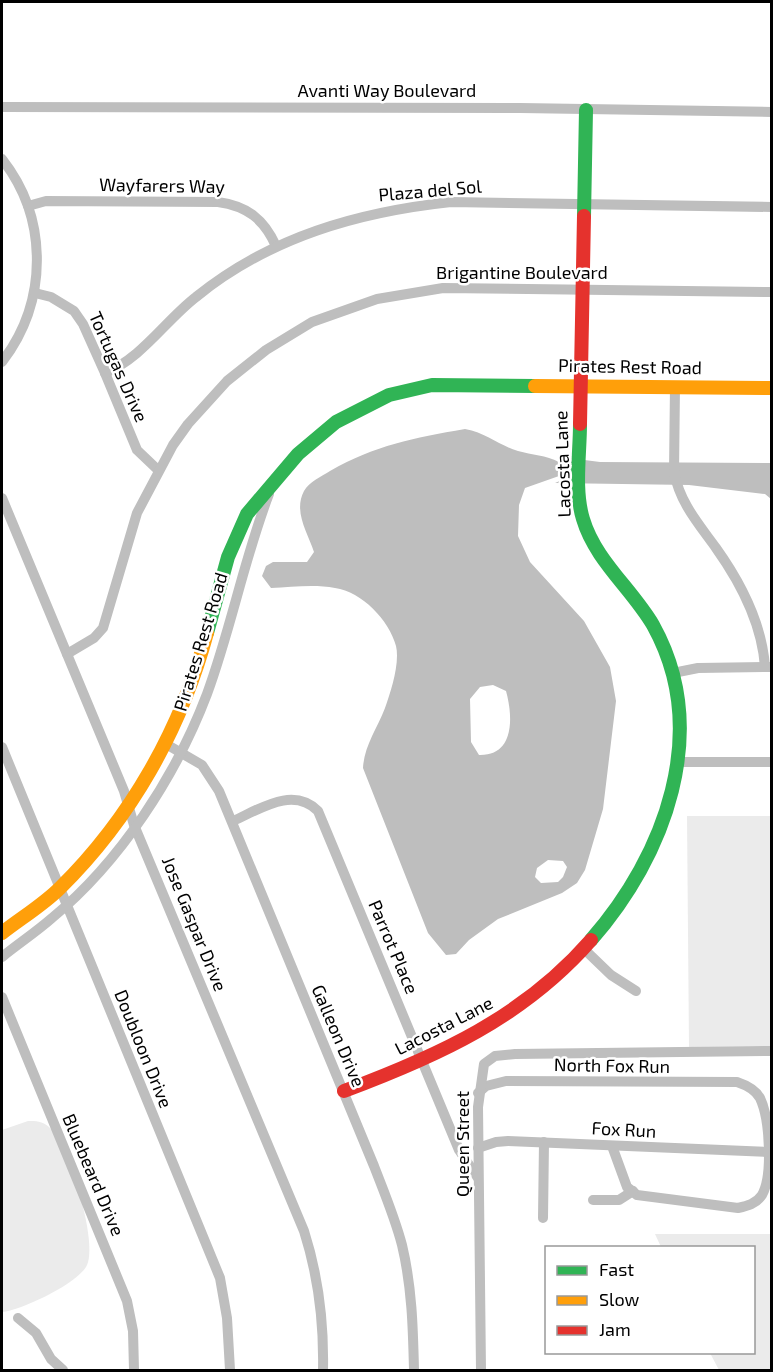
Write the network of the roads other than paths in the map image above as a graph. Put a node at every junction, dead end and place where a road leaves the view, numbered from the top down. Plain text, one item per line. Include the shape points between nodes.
1 (2, 107) edge
2 (586, 110) junction
3 (771, 112) edge
4 (2, 159) edge
5 (583, 204) junction
6 (28, 206) junction
7 (771, 207) edge
8 (276, 246) junction
9 (581, 289) junction
10 (771, 292) edge
11 (35, 293) junction
12 (2, 362) edge
13 (105, 373) junction
14 (580, 385) junction
15 (675, 386) junction
16 (771, 388) edge
17 (158, 470) junction
18 (272, 486) junction
19 (2, 498) edge
20 (229, 553) junction
21 (246, 558) junction
22 (67, 654) junction
23 (768, 667) edge
24 (673, 673) junction
25 (166, 744) junction
26 (2, 747) edge
27 (181, 751) junction
28 (680, 762) junction
29 (771, 762) edge
30 (129, 804) junction
31 (232, 820) junction
32 (134, 825) junction
33 (59, 889) junction
34 (65, 906) junction
35 (2, 933) edge
36 (584, 949) junction
37 (2, 957) edge
38 (636, 990) dead end
39 (2, 997) edge
40 (771, 1051) edge
41 (422, 1060) junction
42 (344, 1091) junction
43 (478, 1093) junction
44 (544, 1142) junction
45 (612, 1146) junction
46 (478, 1148) junction
47 (769, 1152) junction
48 (478, 1179) junction
49 (633, 1191) junction
50 (593, 1200) dead end
51 (543, 1218) dead end
52 (18, 1318) dead end
53 (63, 1371) edge
54 (134, 1371) edge
55 (230, 1371) edge
56 (323, 1371) edge
57 (414, 1371) edge
58 (481, 1371) edge

1 - 2 street, Avanti Way Boulevard
2 - 3 street, Avanti Way Boulevard
2 - 5 street, Lacosta Lane
4 - 6 street
5 - 7 street, Plaza del Sol
5 - 8 street, Plaza del Sol via 451,202 400,207 341,221
5 - 9 street, Lacosta Lane
6 - 8 street, Wayfarers Way via 46,201 236,204 261,220
6 - 11 street via 38,257
8 - 13 street, Plaza del Sol via 199,294 128,362
9 - 10 street, Brigantine Boulevard
9 - 14 street, Lacosta Lane
9 - 17 street, Brigantine Boulevard via 424,290 377,299 312,322 266,350 227,381 188,424
11 - 12 street via 20,334
11 - 13 street, Tortugas Drive via 51,297 74,311
13 - 17 street, Tortugas Drive via 137,450
14 - 15 street, Pirates Rest Road
14 - 18 street, Pirates Rest Road via 462,383 389,394 348,415 310,442
14 - 24 street, Lacosta Lane via 578,492 583,524 599,556 650,621
15 - 16 street, Pirates Rest Road
15 - 23 street via 676,486 746,597
17 - 22 street, Brigantine Boulevard via 125,547 103,628
18 - 20 street, Pirates Rest Road via 247,514
18 - 21 street, Pirates Rest Road
19 - 22 street, Jose Gaspar Drive
20 - 21 street
20 - 25 street, Pirates Rest Road via 194,680
21 - 27 street, Pirates Rest Road via 207,694
22 - 30 street, Jose Gaspar Drive
23 - 24 street via 698,668
24 - 28 street, Lacosta Lane via 679,706
25 - 27 street, Galleon Drive
25 - 30 street, Pirates Rest Road
26 - 33 street, Doubloon Drive
27 - 31 street, Galleon Drive via 202,765 212,778
27 - 32 street, Pirates Rest Road via 164,784
28 - 29 street
28 - 36 street, Lacosta Lane via 662,824 635,881
30 - 32 street, Jose Gaspar Drive
30 - 33 street, Pirates Rest Road
31 - 41 street, Parrot Place via 286,799 310,803 318,811
31 - 42 street, Galleon Drive
32 - 34 street, Pirates Rest Road via 102,869
32 - 56 street, Jose Gaspar Drive via 304,1231 322,1308
33 - 34 street, Doubloon Drive
33 - 35 street, Pirates Rest Road
34 - 37 street, Pirates Rest Road
34 - 55 street, Doubloon Drive via 220,1278 228,1318
36 - 38 street via 611,975
36 - 41 street, Lacosta Lane via 547,985 490,1026
39 - 54 street, Bluebeard Drive via 127,1301
40 - 43 street, Queen Street via 495,1056 484,1064
41 - 42 street, Lacosta Lane
41 - 48 street, Parrot Place via 459,1150
42 - 57 street, Galleon Drive via 402,1245 413,1316
43 - 46 street, Queen Street
43 - 47 street, North Fox Run via 486,1086 506,1081 737,1082 748,1086 759,1098
44 - 45 street, Fox Run
44 - 46 street, Fox Run via 496,1142
44 - 51 street
45 - 47 street, Fox Run
45 - 49 street via 627,1187
46 - 48 street, Queen Street
47 - 49 street via 767,1185 761,1197 749,1206 655,1198
48 - 58 street, Queen Street
49 - 50 street via 618,1200
52 - 53 street via 36,1333

